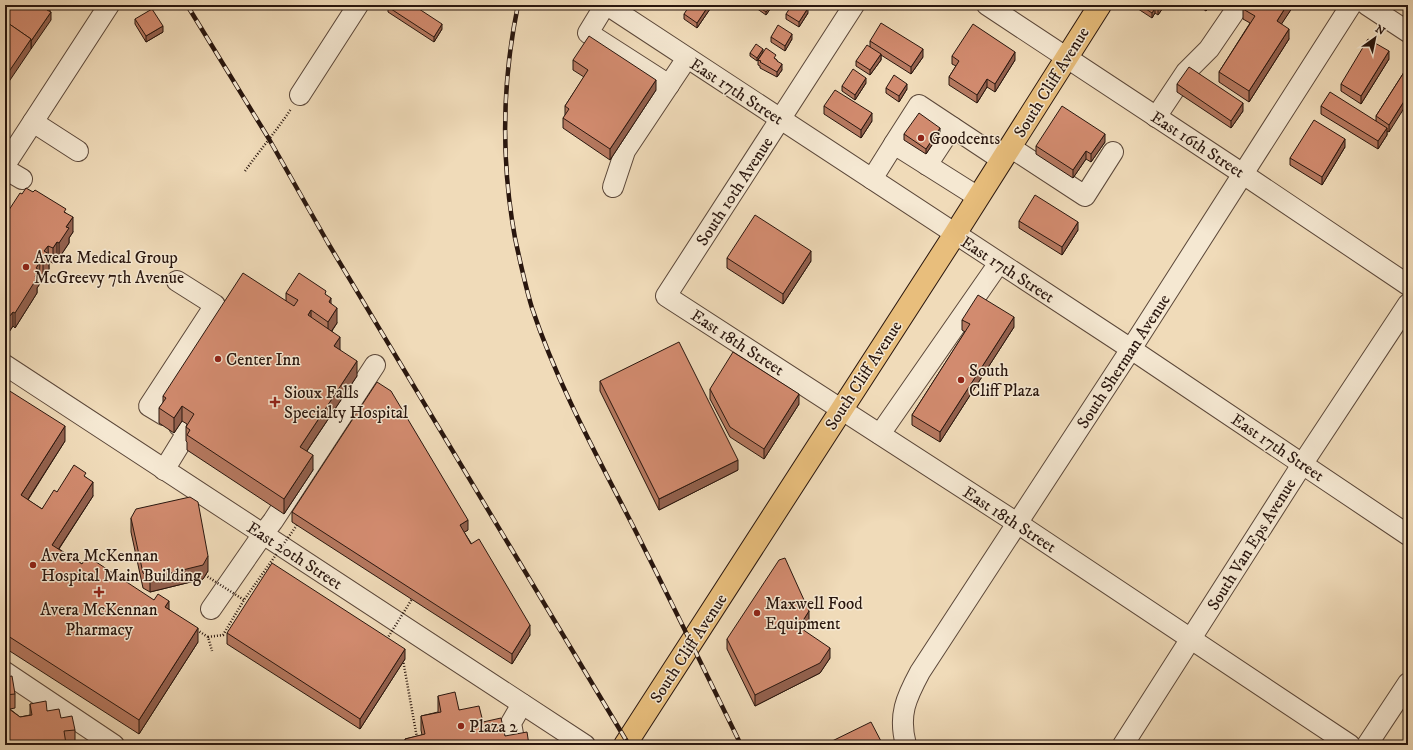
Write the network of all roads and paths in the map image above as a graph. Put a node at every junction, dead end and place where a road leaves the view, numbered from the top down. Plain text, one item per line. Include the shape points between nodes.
1 (109, 5) edge
2 (358, 5) edge
3 (606, 5) edge
4 (854, 5) edge
5 (987, 5) edge
6 (1100, 5) edge
7 (1239, 5) edge
8 (1351, 5) edge
9 (1367, 5) edge
10 (1408, 32) edge
11 (655, 37) junction
12 (687, 58) junction
13 (1066, 58) junction
14 (637, 65) junction
15 (669, 86) junction
16 (300, 95) joint
17 (1156, 117) junction
18 (780, 120) junction
19 (33, 122) junction
20 (952, 127) junction
21 (894, 144) junction
22 (78, 151) dead end
23 (1113, 152) dead end
24 (1006, 153) junction
25 (7, 158) edge
26 (927, 165) junction
27 (245, 171) dead end
28 (1243, 174) junction
29 (872, 179) junction
30 (22, 180) dead end
31 (613, 187) dead end
32 (978, 197) junction
33 (955, 234) junction
34 (999, 263) junction
35 (178, 281) dead end
36 (1408, 285) edge
37 (666, 296) joint
38 (1408, 304) edge
39 (1131, 349) junction
40 (5, 365) edge
41 (375, 365) dead end
42 (841, 409) junction
43 (880, 434) junction
44 (1303, 463) junction
45 (164, 470) junction
46 (1017, 523) junction
47 (297, 525) edge
48 (263, 534) junction
49 (1408, 535) edge
50 (267, 567) junction
51 (273, 571) edge
52 (205, 575) edge
53 (412, 599) edge
54 (244, 600) junction
55 (211, 609) dead end
56 (196, 629) edge
57 (208, 637) junction
58 (1190, 639) junction
59 (384, 643) edge
60 (212, 650) dead end
61 (402, 654) edge
62 (5, 672) edge
63 (1408, 683) edge
64 (522, 704) junction
65 (114, 745) edge
66 (418, 745) edge
67 (515, 745) edge
68 (585, 745) edge
69 (625, 745) edge
70 (906, 745) edge
71 (1123, 745) edge
72 (1350, 745) edge
73 (1367, 745) edge

1 - 19 street
2 - 16 street
3 - 11 street, East 17th Street
3 - 14 street via 588,33
4 - 18 street, South 10th Avenue
5 - 13 street, East 16th Street
6 - 13 main road, South Cliff Avenue
7 - 17 street via 1210,49 1186,72
8 - 28 street, South Sherman Avenue
9 - 10 street
11 - 12 street, East 17th Street
11 - 14 street
12 - 15 street
12 - 18 street, East 17th Street
13 - 17 street, East 16th Street
13 - 24 main road, South Cliff Avenue
14 - 15 street
15 - 31 street via 625,151
16 - 27 path
17 - 28 street, East 16th Street
18 - 29 street, East 17th Street
18 - 37 street, South 10th Avenue
19 - 22 street
19 - 25 street
20 - 21 street via 919,105
20 - 24 street
20 - 26 street
21 - 26 street
21 - 29 street
23 - 24 street via 1085,196
24 - 32 main road, South Cliff Avenue
25 - 30 street
26 - 32 street
28 - 36 street, East 16th Street
28 - 39 street, South Sherman Avenue
29 - 33 street, East 17th Street
32 - 33 main road, South Cliff Avenue
33 - 34 street, East 17th Street
33 - 42 main road, South Cliff Avenue
34 - 39 street, East 17th Street
34 - 43 street
35 - 45 street via 215,305 150,406 188,431
37 - 42 street, East 18th Street
38 - 44 street, South Van Eps Avenue
39 - 44 street, East 17th Street
39 - 46 street, South Sherman Avenue
40 - 45 street, East 20th Street
41 - 48 street
42 - 43 street, East 18th Street
42 - 69 main road, South Cliff Avenue
43 - 46 street, East 18th Street
44 - 49 street, East 17th Street
44 - 58 street, South Van Eps Avenue
45 - 48 street, East 20th Street
46 - 58 street, East 18th Street
46 - 70 street, South Sherman Avenue via 907,696 902,720
47 - 50 path, bridge
48 - 55 street
48 - 64 street, East 20th Street
50 - 51 path
50 - 54 path, bridge
52 - 54 path, bridge
53 - 59 path, bridge
54 - 57 path, bridge via 223,635
56 - 57 path
57 - 60 path
58 - 71 street, South Van Eps Avenue
58 - 72 street, East 18th Street
61 - 66 path
62 - 65 street
63 - 73 street
64 - 67 street via 504,725
64 - 68 street, East 20th Street

